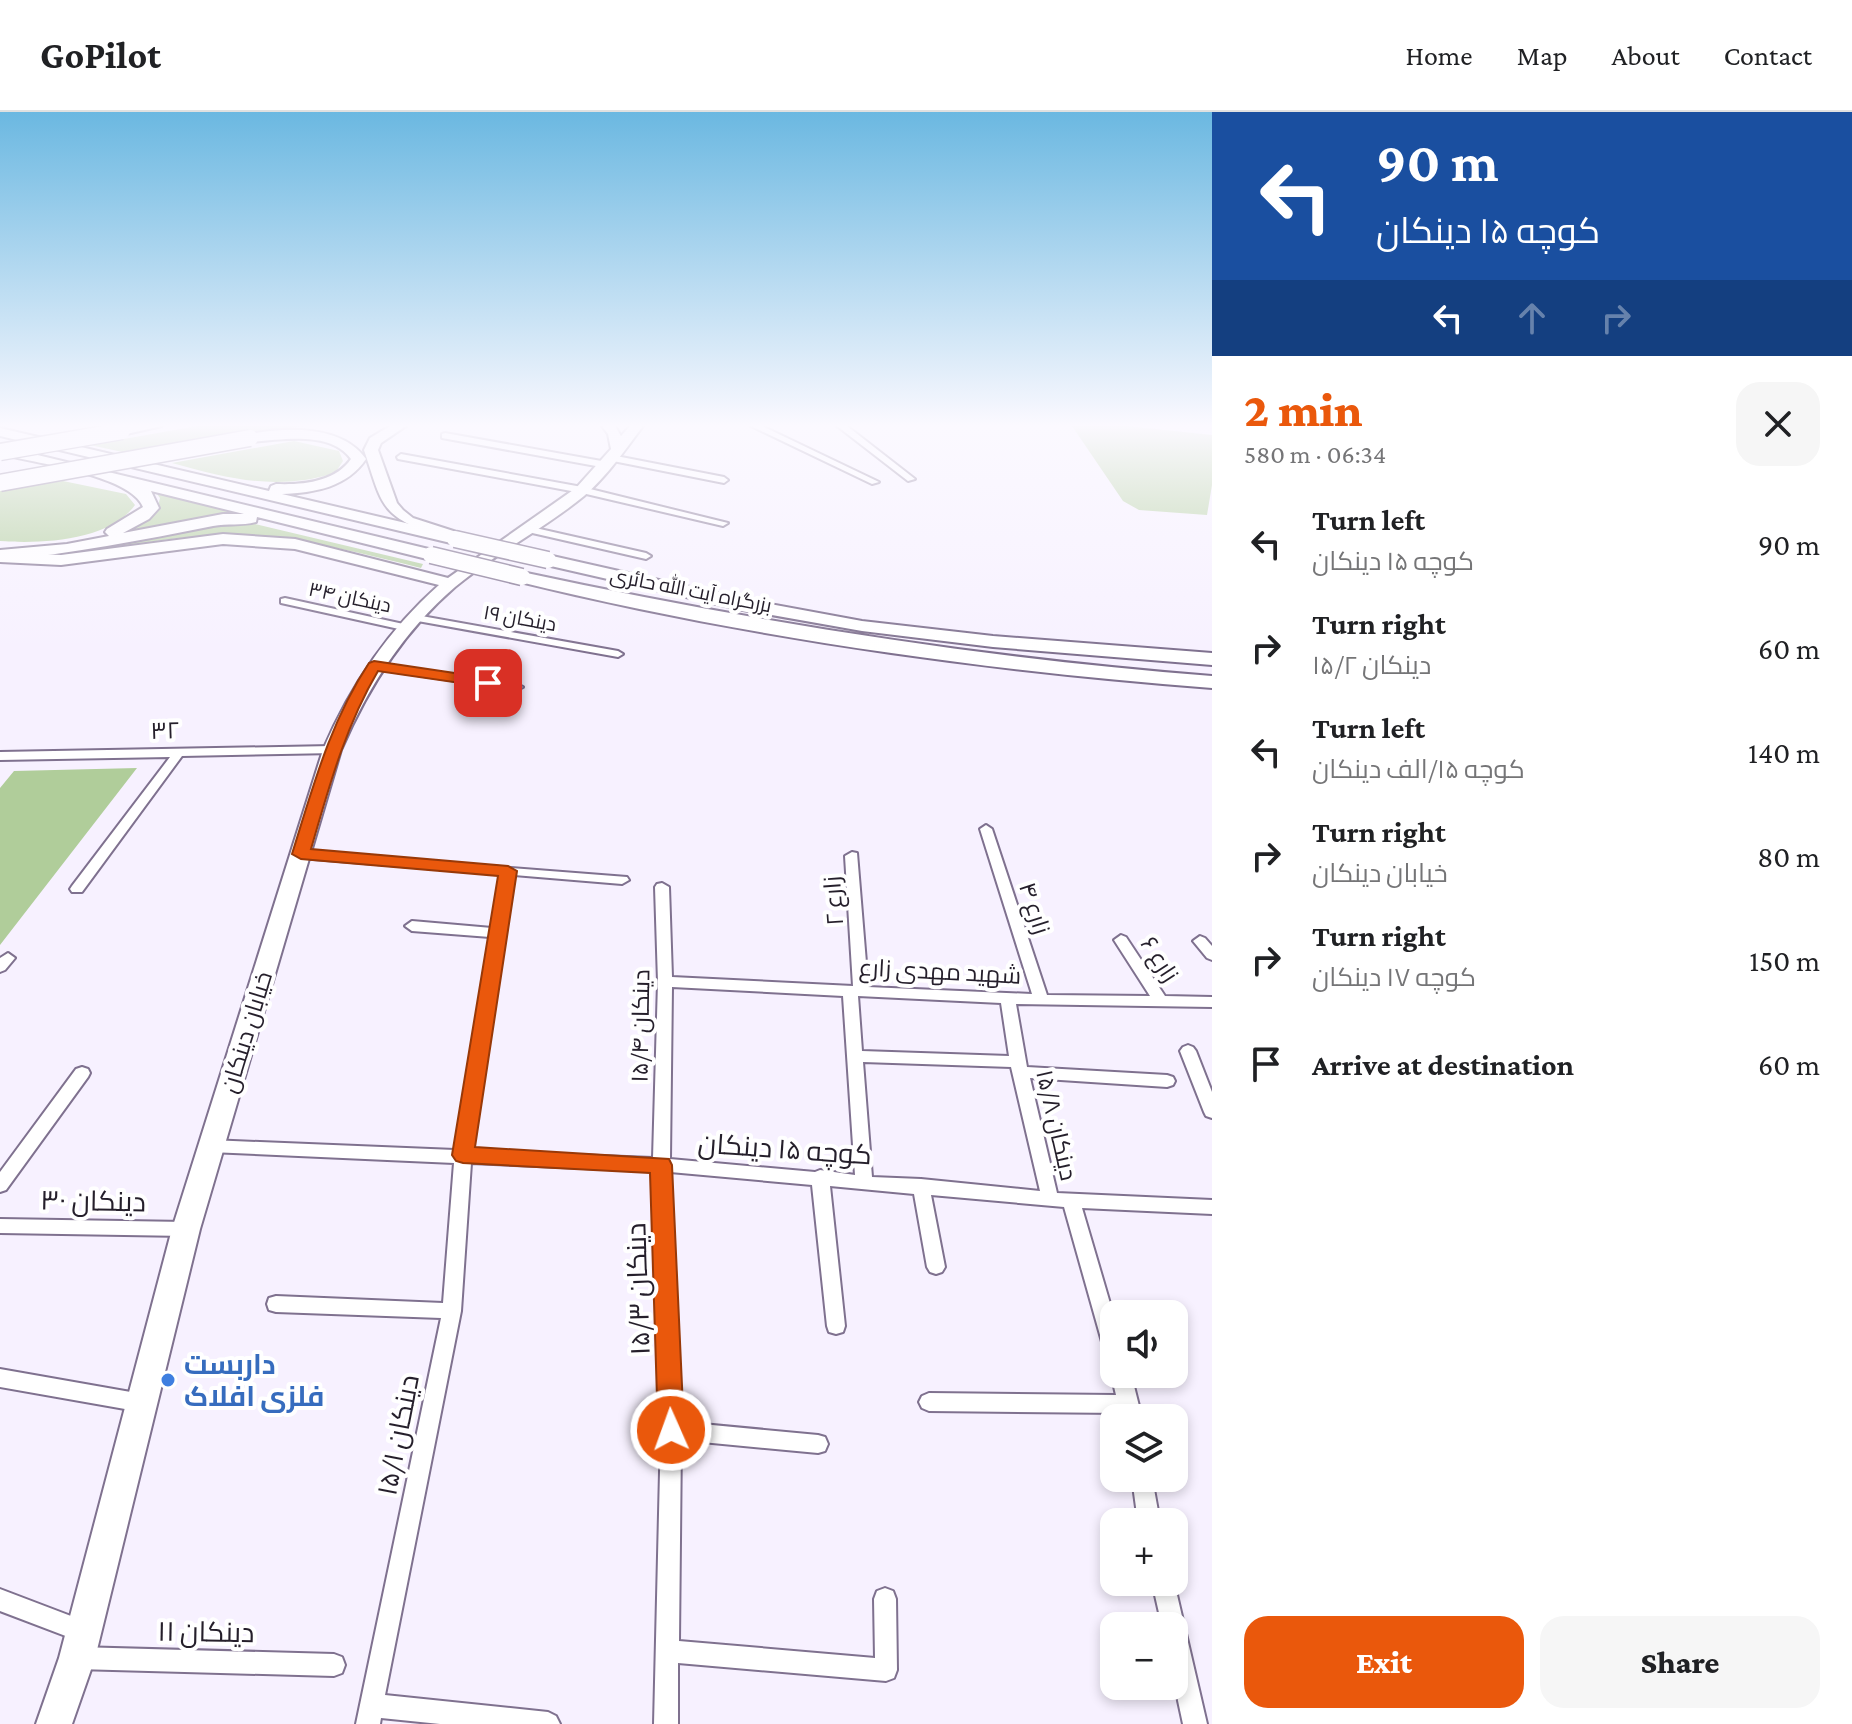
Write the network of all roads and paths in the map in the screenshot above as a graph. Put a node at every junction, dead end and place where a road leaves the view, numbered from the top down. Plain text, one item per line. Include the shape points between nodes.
1 (148, 501) edge
2 (219, 501) edge
3 (294, 501) edge
4 (389, 501) edge
5 (568, 501) edge
6 (630, 501) edge
7 (723, 523) dead end
8 (332, 530) junction
9 (531, 530) junction
10 (0, 546) edge
11 (491, 548) junction
12 (0, 556) edge
13 (646, 556) dead end
14 (451, 583) junction
15 (285, 601) dead end
16 (412, 623) junction
17 (618, 654) dead end
18 (1212, 659) edge
19 (374, 666) junction
20 (1212, 682) edge
21 (517, 687) dead end
22 (332, 750) junction
23 (180, 751) junction
24 (0, 756) edge
25 (986, 829) dead end
26 (301, 854) junction
27 (852, 856) dead end
28 (508, 871) junction
29 (622, 880) dead end
30 (662, 887) dead end
31 (77, 889) dead end
32 (412, 926) dead end
33 (498, 933) junction
34 (1121, 940) dead end
35 (1200, 941) dead end
36 (1212, 955) edge
37 (665, 982) junction
38 (855, 991) junction
39 (1008, 999) junction
40 (1041, 1000) junction
41 (1161, 1002) junction
42 (1212, 1002) edge
43 (1188, 1051) dead end
44 (854, 1056) junction
45 (1020, 1067) junction
46 (82, 1073) dead end
47 (1167, 1081) dead end
48 (1212, 1112) edge
49 (210, 1146) junction
50 (463, 1155) junction
51 (661, 1165) junction
52 (820, 1177) junction
53 (864, 1181) junction
54 (0, 1185) edge
55 (921, 1186) junction
56 (1050, 1198) junction
57 (1071, 1201) junction
58 (1212, 1207) edge
59 (0, 1226) edge
60 (186, 1229) junction
61 (936, 1267) dead end
62 (1100, 1301) edge
63 (276, 1304) dead end
64 (452, 1311) junction
65 (836, 1326) dead end
66 (0, 1378) edge
67 (929, 1402) dead end
68 (142, 1403) junction
69 (1100, 1410) edge
70 (671, 1430) junction
71 (818, 1444) dead end
72 (885, 1599) dead end
73 (0, 1600) edge
74 (84, 1632) junction
75 (667, 1651) junction
76 (77, 1658) junction
77 (334, 1665) dead end
78 (1188, 1693) edge
79 (370, 1714) edge
80 (54, 1724) edge
81 (548, 1724) edge
82 (666, 1724) edge
83 (1195, 1724) edge

1 - 10 highway via 151,508 119,530 54,544
2 - 8 highway, بزرگراه آیت الله حائری
3 - 11 highway, بزرگراه آیت الله حائری, bridge
4 - 11 main road via 408,521
5 - 9 main road, خیابان دینکان
6 - 7 street
8 - 12 highway via 223,519 67,549
8 - 20 highway, بزرگراه آیت الله حائری, bridge via 705,617 924,655
9 - 13 street
9 - 14 main road, خیابان دینکان
11 - 18 highway, بزرگراه آیت الله حائری, bridge via 732,603 861,625 1010,644
12 - 14 main road via 61,560 223,539 295,544
14 - 16 main road, خیابان دینکان
15 - 16 street, ۳۴ دینکان
16 - 17 street, ۱۹ دینکان
16 - 19 main road, خیابان دینکان
19 - 21 street
19 - 22 main road, خیابان دینکان
22 - 23 street, ۳۲
22 - 26 main road, خیابان دینکان
23 - 24 street, ۳۲
23 - 31 street
25 - 40 street, ۴ زارع
26 - 28 street
26 - 49 main road, خیابان دینکان
27 - 38 street, ۲ زارع
28 - 29 street
28 - 33 street, ۱۵/۱ دینکان
30 - 37 street, ۱۵/۴ دینکان
32 - 33 street
33 - 50 street, ۱۵/۱ دینکان
34 - 41 street, ۶ زارع
35 - 36 street
37 - 38 street, شهید مهدی زارع
37 - 51 street, ۱۵/۴ دینکان
38 - 39 street, شهید مهدی زارع
38 - 44 street, ۲ زارع
39 - 40 street, شهید مهدی زارع
39 - 45 street, ۱۵/۸ دینکان
40 - 41 street, شهید مهدی زارع
41 - 42 street, شهید مهدی زارع
43 - 48 street
44 - 45 street
44 - 53 street, ۲ زارع
45 - 47 street
45 - 56 street, ۱۵/۸ دینکان
46 - 54 street
49 - 50 street, کوچه ۱۵ دینکان
49 - 60 main road, خیابان دینکان
50 - 51 street, کوچه ۱۵ دینکان
50 - 64 street, ۱۵/۱ دینکان
51 - 52 street, کوچه ۱۵ دینکان
51 - 70 street, ۱۵/۳ دینکان
52 - 53 street, کوچه ۱۵ دینکان
52 - 65 street
53 - 55 street, کوچه ۱۵ دینکان
55 - 56 street, کوچه ۱۵ دینکان
55 - 61 street
56 - 57 street, کوچه ۱۵ دینکان
57 - 58 street, کوچه ۱۵ دینکان
57 - 62 street
59 - 60 street, ۳۰ دینکان
60 - 68 main road, خیابان دینکان
63 - 64 street
64 - 79 street, ۱۵/۱ دینکان
66 - 68 street
67 - 69 street
68 - 74 main road, خیابان دینکان
70 - 71 street
70 - 75 street, ۱۵/۳ دینکان
72 - 75 street via 886,1670
73 - 74 street
74 - 76 main road, خیابان دینکان
75 - 82 street, ۱۵/۳ دینکان
76 - 77 street, ۱۱ دینکان
76 - 80 main road, خیابان دینکان
78 - 83 street
79 - 81 street

